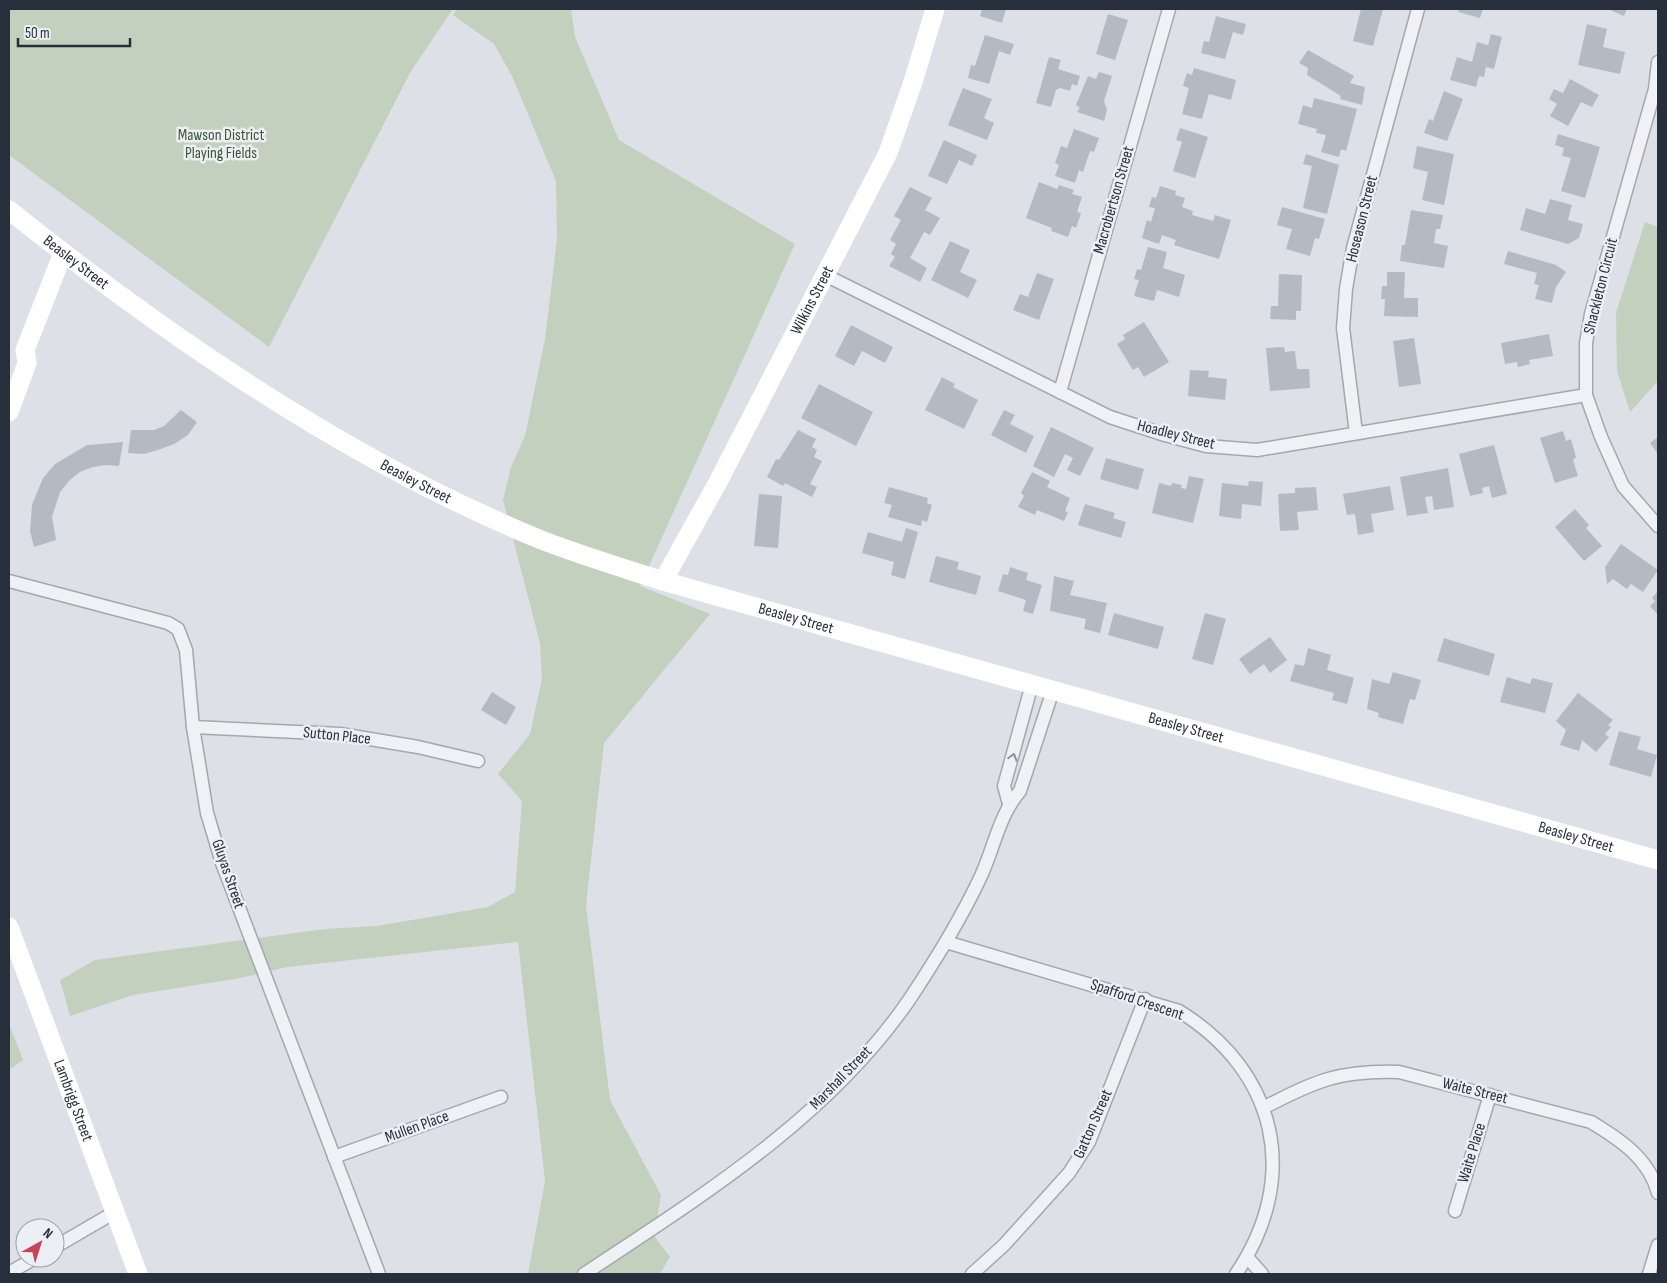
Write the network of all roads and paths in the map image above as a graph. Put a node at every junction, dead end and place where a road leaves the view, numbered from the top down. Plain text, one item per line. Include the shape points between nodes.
1 (935, 9) edge
2 (1169, 9) edge
3 (1418, 9) edge
4 (1658, 62) edge
5 (9, 210) edge
6 (68, 257) junction
7 (825, 275) junction
8 (1060, 392) junction
9 (1586, 395) junction
10 (9, 412) edge
11 (1356, 433) junction
12 (1658, 526) edge
13 (9, 581) edge
14 (663, 581) junction
15 (1032, 684) junction
16 (1054, 690) junction
17 (193, 727) junction
18 (478, 761) dead end
19 (1009, 804) junction
20 (1658, 860) edge
21 (9, 927) edge
22 (946, 942) junction
23 (1145, 999) junction
24 (1490, 1095) junction
25 (501, 1097) dead end
26 (1263, 1108) junction
27 (334, 1157) junction
28 (1658, 1193) edge
29 (1455, 1210) dead end
30 (115, 1212) junction
31 (65, 1241) edge
32 (1658, 1245) edge
33 (1248, 1257) junction
34 (138, 1274) edge
35 (378, 1274) edge
36 (584, 1274) edge
37 (972, 1274) edge
38 (1236, 1274) edge
39 (1262, 1274) edge
40 (1649, 1274) edge

1 - 7 main road, Wilkins Street via 888,153
2 - 8 street, Macrobertson Street
3 - 11 street, Hoseason Street via 1353,248 1346,289 1343,328
4 - 9 street, Shackleton Circuit via 1654,89 1591,314 1586,343
5 - 6 main road, Beasley Street
6 - 10 main road via 25,350 27,363
6 - 14 main road, Beasley Street via 252,386 346,443 424,485 542,540
7 - 8 street, Hoadley Street
7 - 14 main road, Wilkins Street
8 - 11 street, Hoadley Street via 1110,417 1206,446 1257,450
9 - 11 street, Hoadley Street
9 - 12 street, Shackleton Circuit via 1623,486
13 - 17 street, Gluyas Street via 168,623 178,629 186,650
14 - 15 main road, Beasley Street
15 - 16 main road, Beasley Street
19 -> 15 street, Marshall Street via 1004,786
16 - 19 street, Marshall Street via 1020,791
16 - 20 main road, Beasley Street
17 - 18 street, Sutton Place via 340,734
17 - 27 street, Gluyas Street via 207,813 222,863
19 - 22 street, Marshall Street via 981,876
21 - 30 main road, Lambrigg Street
22 - 23 street, Spafford Crescent
22 - 36 street, Marshall Street via 908,1002 866,1053 817,1104 774,1141
23 - 26 street, Spafford Crescent via 1179,1011 1201,1024 1221,1042 1242,1065
23 - 37 street, Gatton Street via 1089,1142 1074,1166 1004,1245
24 - 26 street, Waite Street via 1399,1072 1369,1071 1341,1074 1312,1083
24 - 28 street, Waite Street via 1590,1122 1616,1137 1639,1157 1655,1180
24 - 29 street, Waite Place
25 - 27 street, Mullen Place
26 - 33 street, Spafford Crescent via 1270,1126 1274,1162 1270,1200 1260,1234
27 - 35 street, Gluyas Street
30 - 31 street
30 - 34 main road, Lambrigg Street
32 - 40 street
33 - 38 street, Spafford Crescent
33 - 39 street

